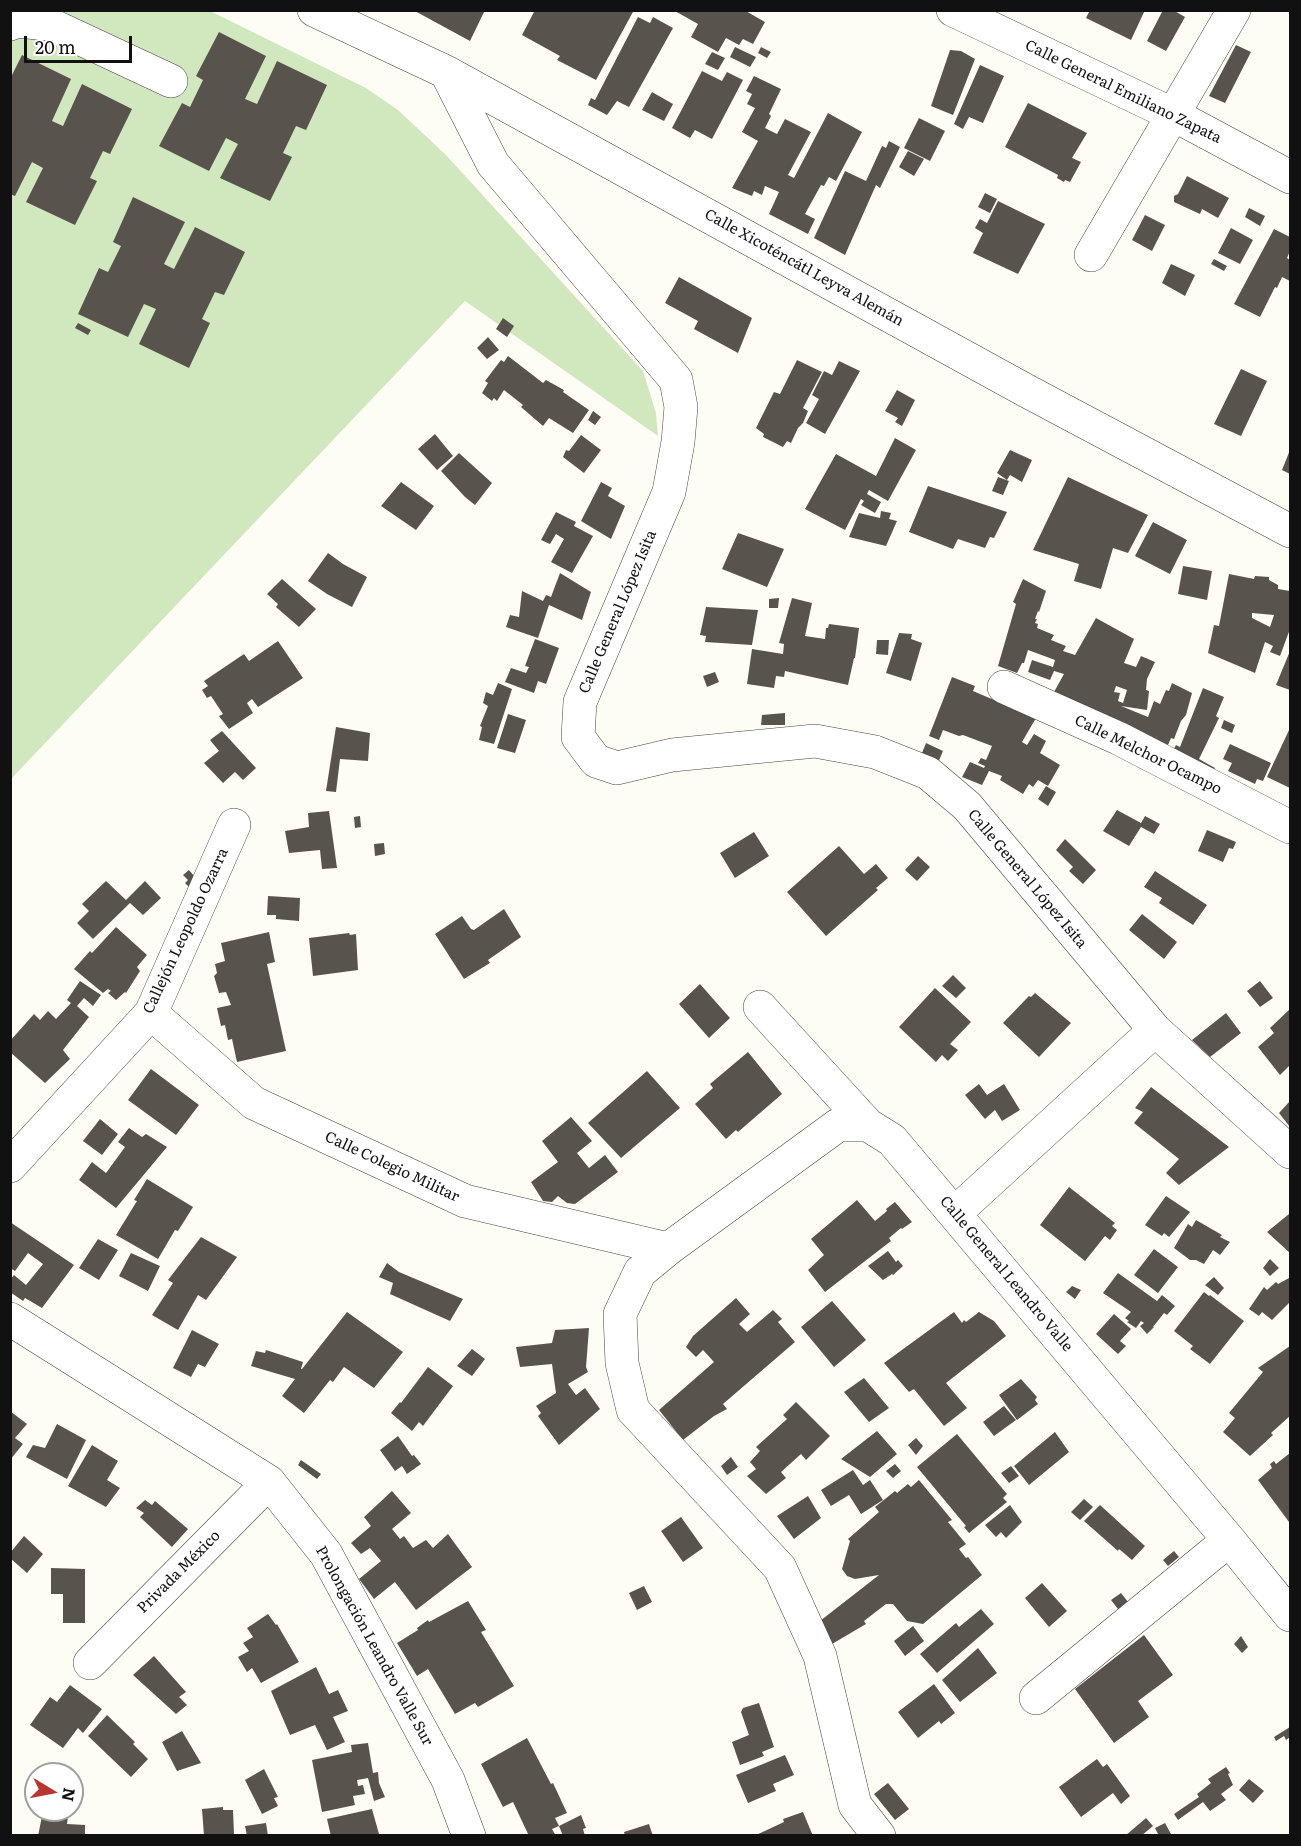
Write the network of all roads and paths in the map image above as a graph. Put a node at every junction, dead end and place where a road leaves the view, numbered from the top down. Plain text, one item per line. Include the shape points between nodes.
1 (314, 10) edge
2 (953, 10) edge
3 (1234, 10) edge
4 (10, 24) edge
5 (446, 72) junction
6 (171, 81) dead end
7 (1174, 115) junction
8 (1290, 177) edge
9 (1091, 255) dead end
10 (1290, 531) edge
11 (1004, 687) dead end
12 (234, 825) dead end
13 (1290, 827) edge
14 (760, 1007) dead end
15 (151, 1013) junction
16 (1155, 1030) junction
17 (868, 1125) junction
18 (1290, 1152) edge
19 (10, 1166) edge
20 (955, 1213) junction
21 (668, 1249) junction
22 (10, 1319) edge
23 (268, 1482) junction
24 (1229, 1540) junction
25 (1290, 1615) edge
26 (90, 1663) dead end
27 (1036, 1698) dead end
28 (469, 1836) edge
29 (879, 1836) edge

1 - 5 street, Calle Xicoténcátl Leyva Alemán
2 - 7 street, Calle General Emiliano Zapata
3 - 7 street
4 - 6 street via 49,24
5 - 10 street, Calle Xicoténcátl Leyva Alemán
5 - 16 street, Calle General López Isita via 493,165 676,380 681,408 669,492 580,702 578,737 596,761 617,768 672,755 814,741 875,752 928,773 967,807
7 - 8 street, Calle General Emiliano Zapata
7 - 9 street
11 - 13 street, Calle Melchor Ocampo via 1118,738
12 - 15 street, Callejón Leopoldo Ozarra
14 - 17 street, Calle General Leandro Valle
15 - 19 street, Callejón Leopoldo Ozarra
15 - 21 street, Calle Colegio Militar via 254,1103 465,1201
16 - 18 street, Calle General López Isita
16 - 20 street
17 - 20 street, Calle General Leandro Valle via 892,1140
17 - 21 street via 838,1125
20 - 24 street, Calle General Leandro Valle
21 - 29 street via 640,1272 620,1314 622,1363 633,1410 780,1568 820,1656 855,1805
22 - 23 street, Prolongación Leandro Valle Sur
23 - 26 street, Privada México
23 - 28 street, Prolongación Leandro Valle Sur via 326,1554 448,1780
24 - 25 street, Calle General Leandro Valle
24 - 27 street

